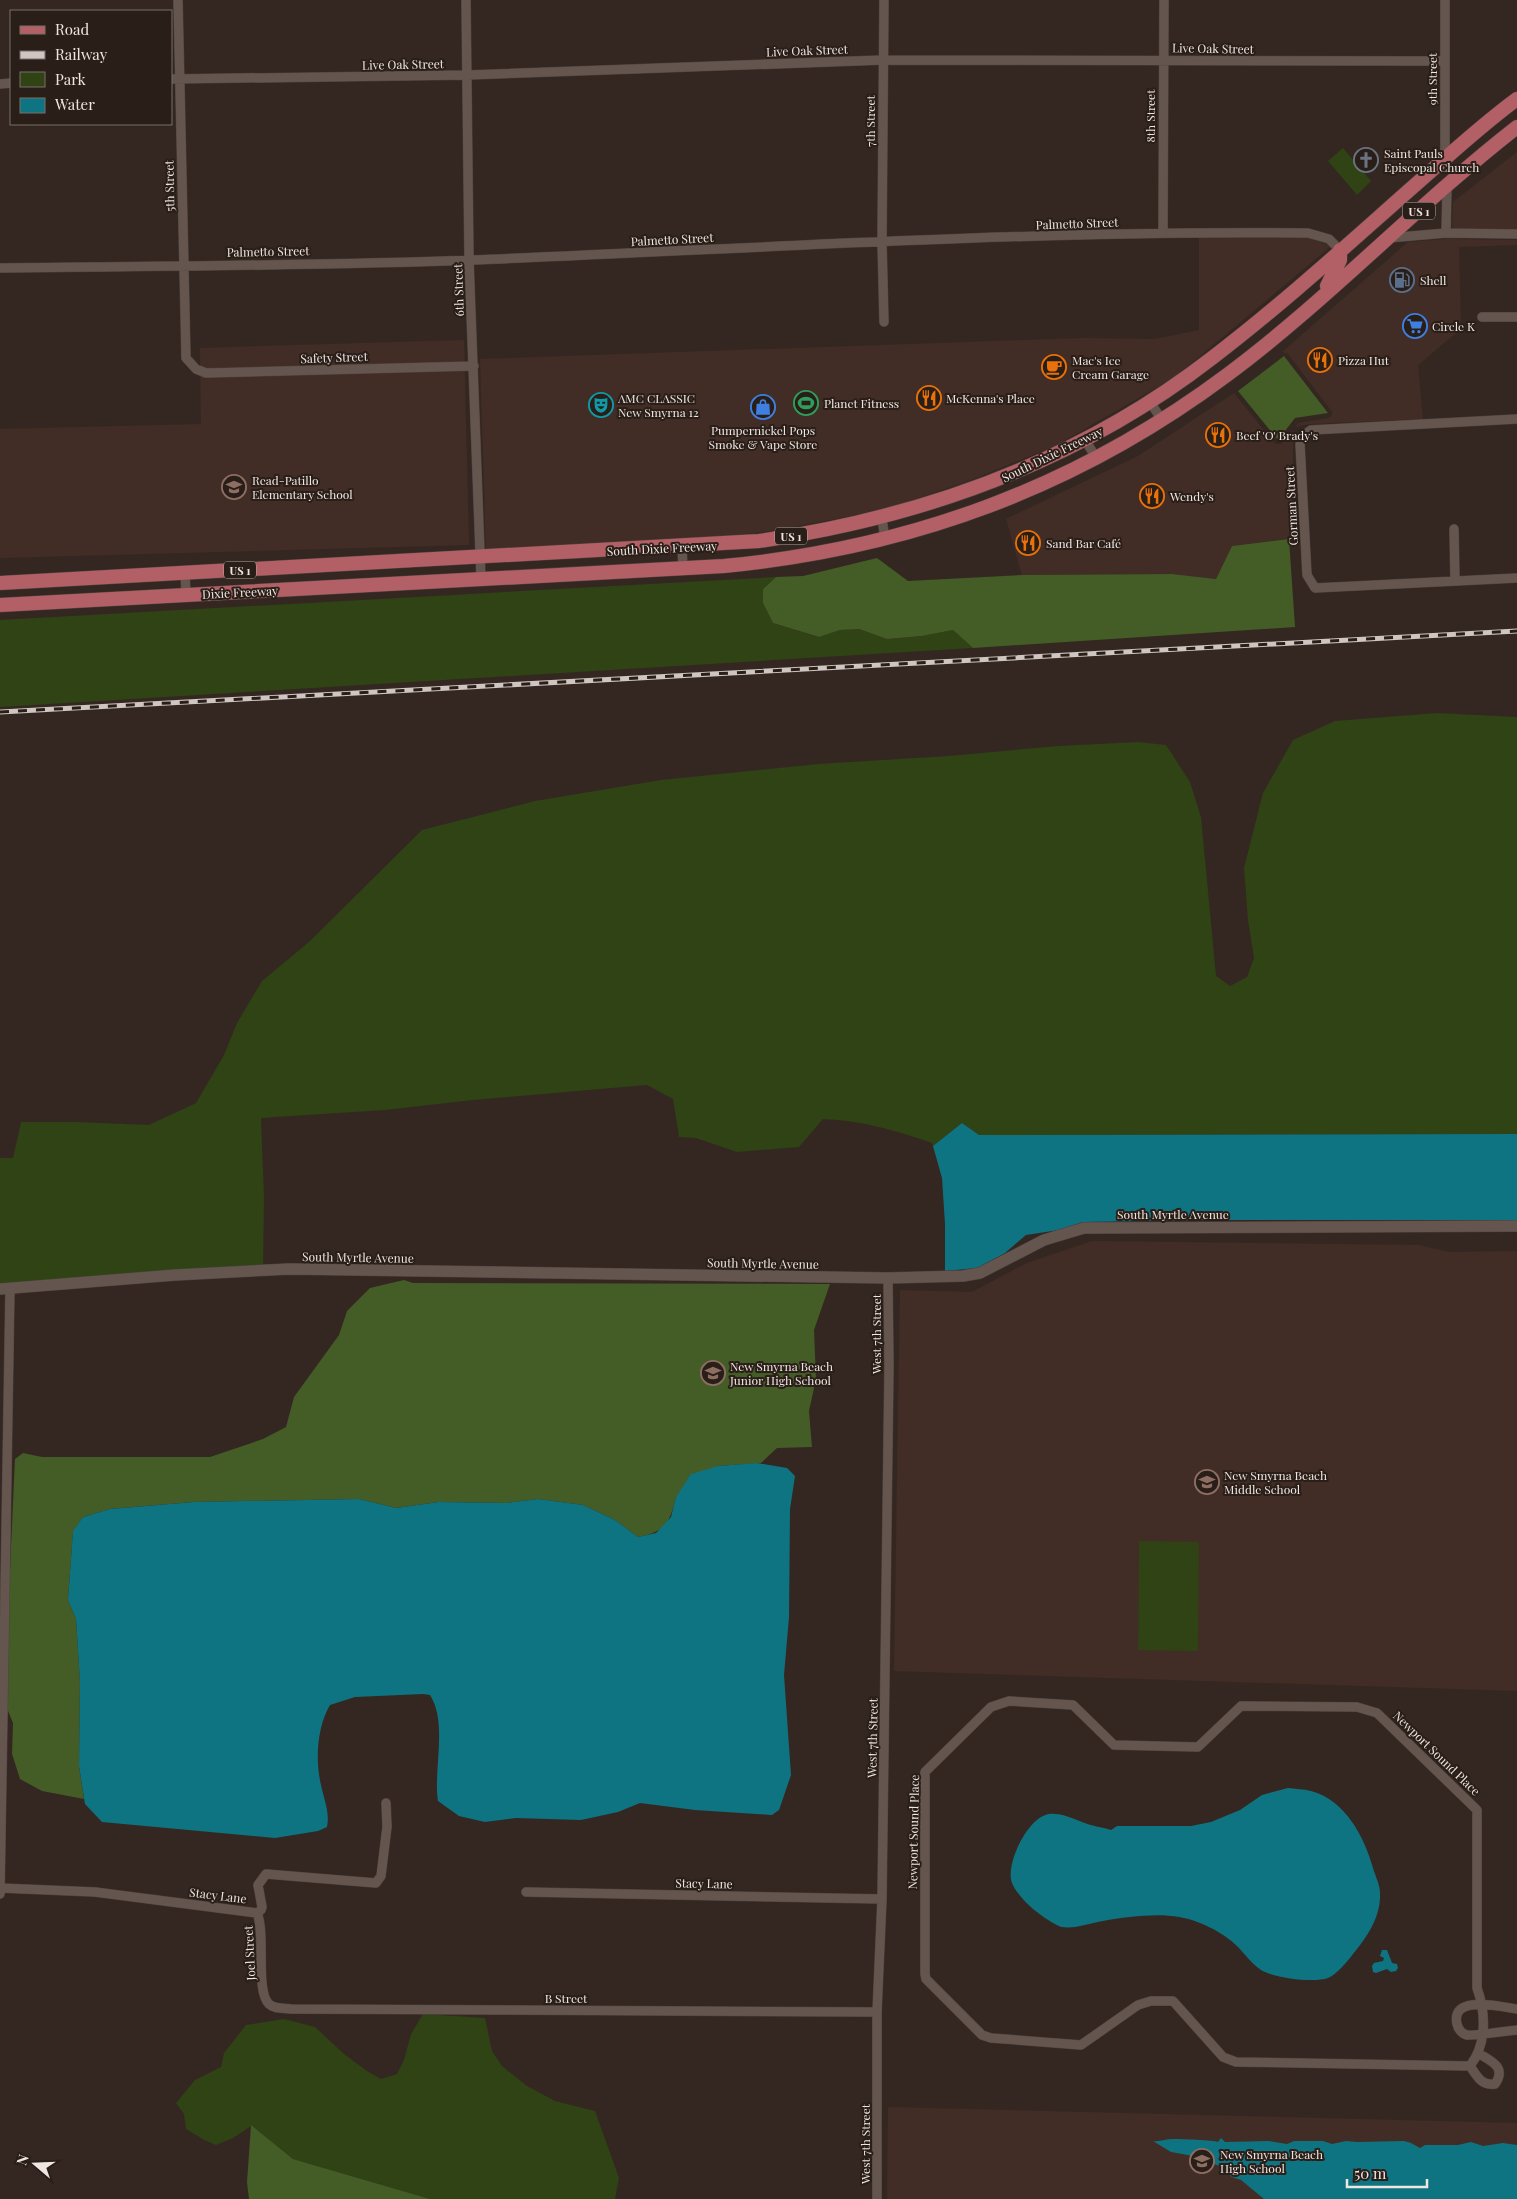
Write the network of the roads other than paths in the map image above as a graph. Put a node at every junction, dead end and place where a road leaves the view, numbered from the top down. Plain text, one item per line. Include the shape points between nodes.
1 (178, 0) edge
2 (466, 0) edge
3 (884, 0) edge
4 (1164, 0) edge
5 (1445, 0) edge
6 (883, 60) junction
7 (1162, 60) junction
8 (1445, 61) junction
9 (468, 75) junction
10 (175, 79) edge
11 (1517, 98) edge
12 (1517, 126) edge
13 (1445, 159) junction
14 (1447, 187) junction
15 (1369, 225) junction
16 (1163, 232) junction
17 (1446, 234) junction
18 (1517, 234) edge
19 (1388, 238) junction
20 (882, 242) junction
21 (1340, 250) junction
22 (469, 260) junction
23 (184, 265) junction
24 (1356, 265) junction
25 (0, 268) edge
26 (1322, 295) junction
27 (1482, 317) dead end
28 (1517, 317) edge
29 (884, 322) dead end
30 (474, 366) junction
31 (196, 369) joint
32 (1150, 402) junction
33 (1517, 419) edge
34 (1162, 420) junction
35 (1085, 440) junction
36 (1097, 459) junction
37 (882, 518) junction
38 (1454, 529) dead end
39 (885, 540) junction
40 (682, 547) junction
41 (480, 558) junction
42 (684, 568) junction
43 (185, 574) junction
44 (1517, 578) edge
45 (481, 579) junction
46 (1454, 581) junction
47 (0, 584) edge
48 (186, 594) junction
49 (0, 605) edge
50 (1517, 1226) edge
51 (888, 1278) junction
52 (5, 1288) edge
53 (386, 1803) dead end
54 (0, 1888) edge
55 (526, 1892) dead end
56 (0, 1894) edge
57 (882, 1899) junction
58 (257, 1913) junction
59 (263, 1992) joint
60 (1483, 2005) junction
61 (1517, 2009) edge
62 (877, 2012) junction
63 (1517, 2030) edge
64 (1483, 2033) junction
65 (1478, 2053) junction
66 (1470, 2066) junction
67 (877, 2199) edge

1 - 10 street, 5th Street
2 - 9 street, 6th Street
3 - 6 street, 7th Street
4 - 7 street, 8th Street
5 - 8 street, 9th Street
6 - 7 street, Live Oak Street
6 - 9 street, Live Oak Street
6 - 20 street, 7th Street
7 - 8 street, Live Oak Street
7 - 16 street, 8th Street
8 - 13 street, 9th Street
9 - 10 street, Live Oak Street
9 - 22 street, 6th Street
10 - 23 street, 5th Street
11 - 13 main road, South Dixie Freeway / US 1
12 - 14 main road, South Dixie Freeway / US 1
13 - 15 main road, South Dixie Freeway / US 1
14 - 17 street
14 - 19 main road, South Dixie Freeway / US 1
15 - 21 main road, South Dixie Freeway / US 1
15 - 24 main road
16 - 20 street, Palmetto Street
16 - 21 street, Palmetto Street via 1308,233 1329,239
17 - 18 street
17 - 19 street
19 - 24 main road, South Dixie Freeway / US 1
20 - 22 street, Palmetto Street
20 - 29 street, 7th Street
21 - 26 main road via 1336,271
21 - 32 main road, South Dixie Freeway / US 1 via 1227,347
22 - 23 street, Palmetto Street
22 - 30 street, 6th Street
23 - 25 street, Palmetto Street
23 - 31 street, 5th Street via 186,358
24 - 26 main road, South Dixie Freeway / US 1
26 - 34 main road, South Dixie Freeway / US 1 via 1226,375
27 - 28 street
30 - 31 street, Safety Street via 206,373
30 - 41 street, 6th Street
32 - 34 street
32 - 35 main road, South Dixie Freeway / US 1
33 - 46 street, Gorman Street via 1311,430 1300,444 1307,576 1316,588
34 - 36 main road, South Dixie Freeway / US 1
35 - 36 street
35 - 37 main road, South Dixie Freeway / US 1 via 991,483
36 - 39 main road, South Dixie Freeway / US 1 via 995,505
37 - 39 street
37 - 40 main road, South Dixie Freeway / US 1 via 791,536
38 - 46 street
39 - 42 main road, South Dixie Freeway / US 1 via 797,558
40 - 41 main road, South Dixie Freeway / US 1
40 - 42 street
41 - 43 main road, Dixie Freeway / US 1
41 - 45 street, 6th Street
42 - 45 main road, South Dixie Freeway / US 1
43 - 47 main road, Dixie Freeway / US 1
43 - 48 street
44 - 46 street, Gorman Street
45 - 48 main road, Dixie Freeway / US 1
48 - 49 main road, Dixie Freeway / US 1
50 - 51 street, South Myrtle Avenue via 1084,1228 1044,1240 980,1273
51 - 52 street, South Myrtle Avenue via 289,1269
51 - 57 street, West 7th Street
52 - 54 street
53 - 58 street, Stacy Lane via 387,1827 380,1876 376,1883 266,1874 258,1885 262,1907
54 - 56 street
54 - 58 street, Stacy Lane via 95,1892
55 - 57 street, Stacy Lane
57 - 62 street, West 7th Street
58 - 59 street, Joel Street via 261,1926
59 - 62 street, B Street via 268,2003 291,2009
60 - 61 street
60 - 64 street, Newport Sound Place
60 - 64 street via 1463,2007 1456,2020 1458,2028 1465,2034
60 - 66 street, Newport Sound Place via 1477,1988 1478,1810 1377,1713 1357,1707 1241,1706 1198,1747 1114,1745 1073,1705 1009,1701 991,1707 925,1772 926,1979 982,2034 991,2038 1081,2045 1138,2005 1162,2000 1173,2001 1223,2057 1236,2062
62 - 67 street, West 7th Street
63 - 64 street
64 - 65 street, Newport Sound Place
65 - 66 street, Newport Sound Place
65 - 66 street via 1495,2064 1500,2078 1495,2084 1488,2085

